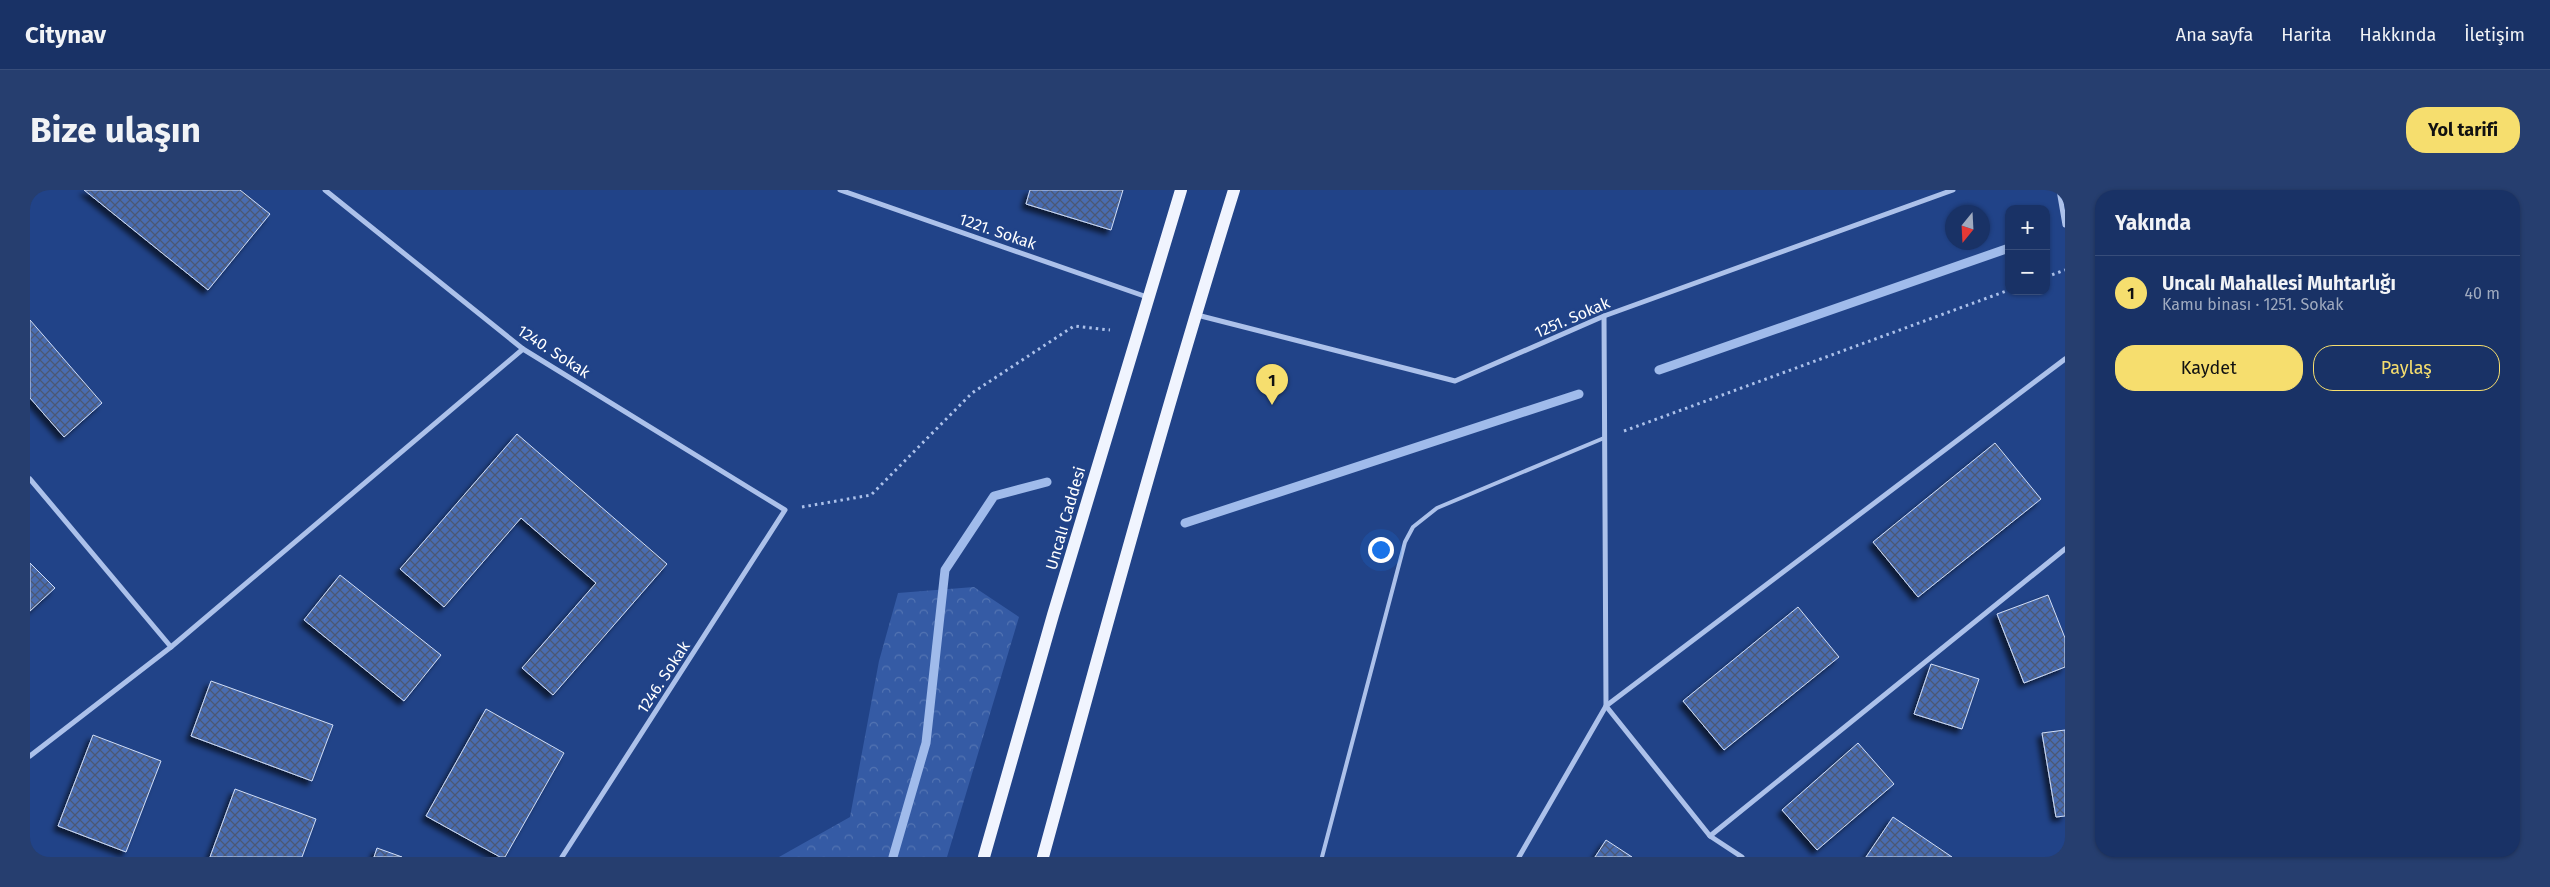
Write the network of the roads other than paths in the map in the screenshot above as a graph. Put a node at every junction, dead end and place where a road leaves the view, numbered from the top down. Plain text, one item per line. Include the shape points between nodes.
1 (325, 190) edge
2 (840, 190) edge
3 (1181, 190) edge
4 (1234, 190) edge
5 (1953, 190) edge
6 (2059, 190) edge
7 (2065, 225) edge
8 (1147, 297) junction
9 (1195, 314) junction
10 (1604, 316) junction
11 (523, 349) junction
12 (2065, 359) edge
13 (1604, 438) junction
14 (30, 479) edge
15 (784, 510) joint
16 (2065, 549) edge
17 (172, 647) junction
18 (1606, 706) junction
19 (30, 756) edge
20 (1710, 836) junction
21 (562, 857) edge
22 (984, 857) edge
23 (1043, 857) edge
24 (1322, 857) edge
25 (1519, 857) edge
26 (1742, 857) edge

1 - 11 street, 1240. Sokak
2 - 8 street, 1221. Sokak
3 - 8 main road, Uncalı Caddesi
4 - 9 main road
5 - 10 street, 1251. Sokak
6 - 7 street
8 - 22 main road, Uncalı Caddesi
9 - 10 street, 1251. Sokak via 1455,381
9 - 23 main road
10 - 13 street
11 - 15 street, 1240. Sokak
11 - 17 street
12 - 18 street
13 - 18 street
13 - 24 lane via 1437,508 1414,527 1405,542
14 - 17 street
15 - 21 street, 1246. Sokak
16 - 20 street
17 - 19 street
18 - 20 street
18 - 25 street
20 - 26 street

